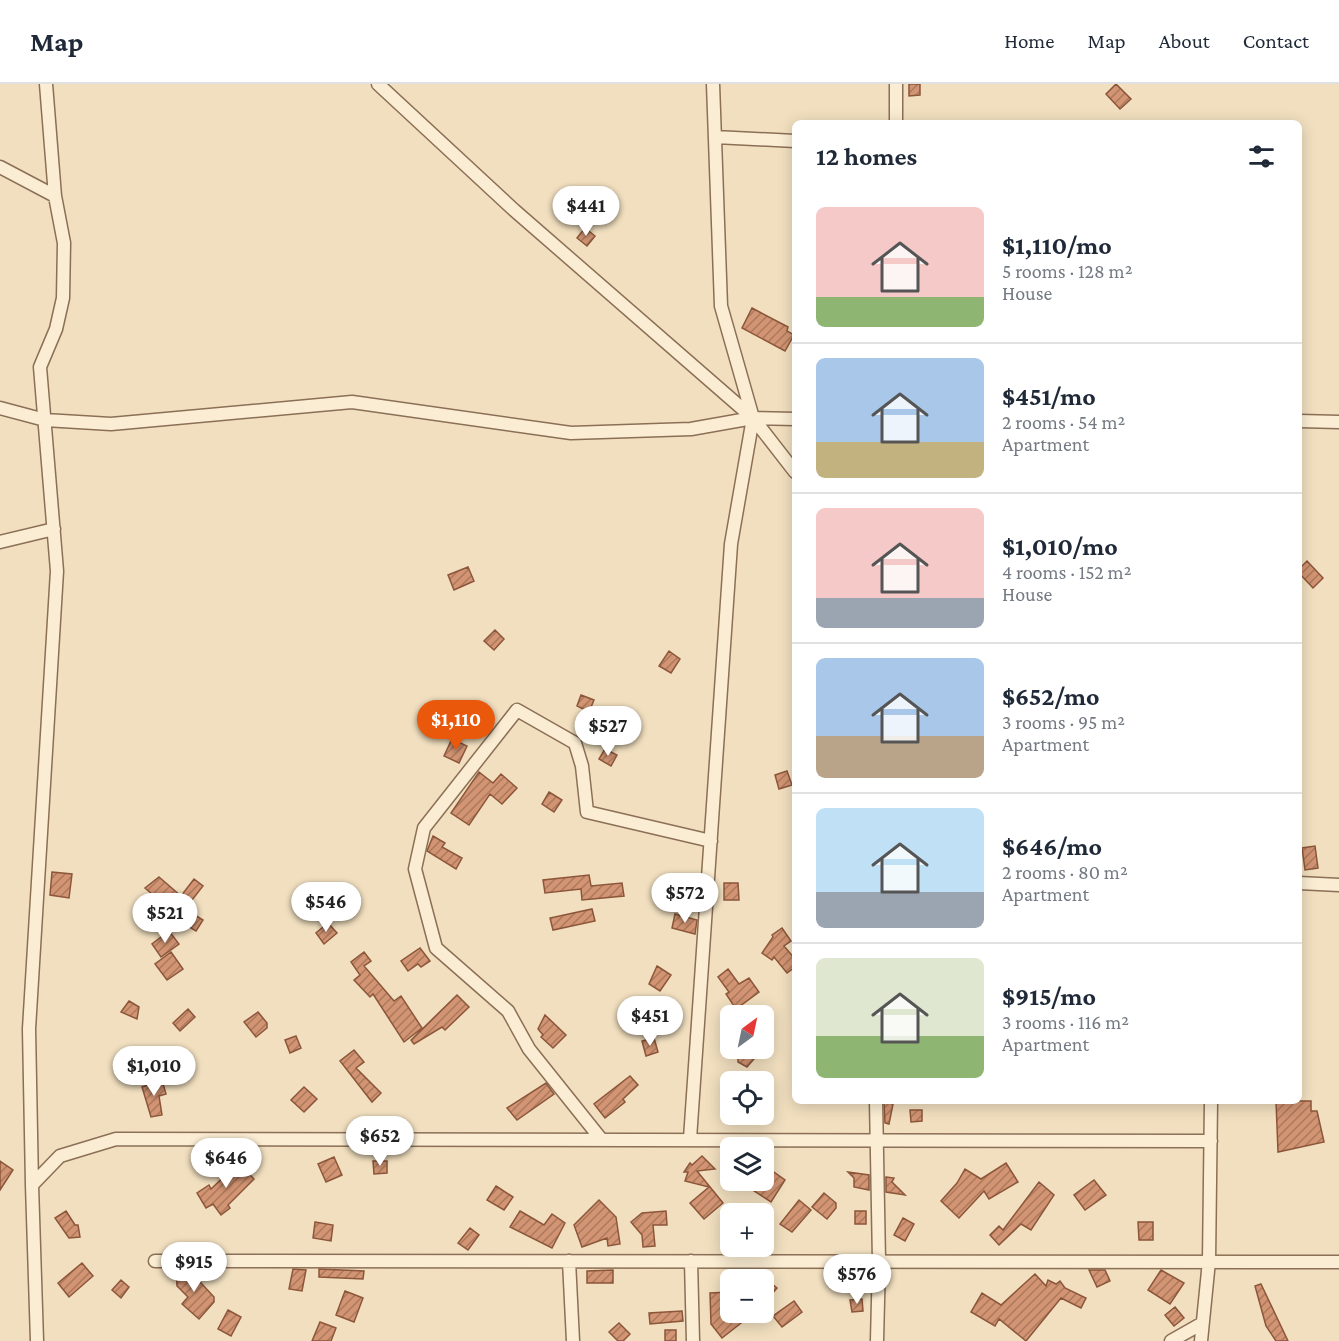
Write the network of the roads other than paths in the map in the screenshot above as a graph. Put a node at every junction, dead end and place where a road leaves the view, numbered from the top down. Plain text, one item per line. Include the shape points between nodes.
1 (46, 84) edge
2 (378, 84) edge
3 (713, 84) edge
4 (896, 84) edge
5 (896, 120) edge
6 (715, 137) junction
7 (792, 141) edge
8 (0, 167) edge
9 (55, 196) junction
10 (0, 408) edge
11 (753, 418) junction
12 (792, 419) edge
13 (45, 420) junction
14 (1302, 422) edge
15 (1339, 422) edge
16 (792, 468) edge
17 (54, 529) junction
18 (0, 542) edge
19 (711, 841) junction
20 (1302, 883) edge
21 (1339, 885) edge
22 (876, 1104) edge
23 (1211, 1104) edge
24 (601, 1139) junction
25 (690, 1139) junction
26 (876, 1140) junction
27 (1211, 1141) junction
28 (32, 1185) junction
29 (155, 1261) dead end
30 (569, 1261) junction
31 (691, 1261) junction
32 (879, 1261) junction
33 (1209, 1261) junction
34 (1339, 1262) edge
35 (1201, 1324) junction
36 (37, 1341) edge
37 (573, 1341) edge
38 (693, 1341) edge
39 (877, 1341) edge
40 (1171, 1341) edge
41 (1201, 1341) edge

1 - 9 street
2 - 11 street via 514,210
3 - 6 street
4 - 5 street
6 - 7 street
6 - 11 street via 721,306
8 - 9 street
9 - 13 street via 64,243 63,298 56,329 40,366
10 - 13 street
11 - 12 street
11 - 13 street via 691,429 570,433 352,402 111,423
11 - 16 street
11 - 19 street via 731,543
13 - 17 street
14 - 15 street
17 - 18 street
17 - 28 street via 57,571 30,1029
19 - 24 street via 587,812 582,766 574,743 517,710 424,828 415,869 436,948 508,1011 529,1049
19 - 25 street
20 - 21 street
22 - 26 street
23 - 27 street
24 - 25 street
24 - 28 street via 116,1139 60,1156
25 - 26 street
26 - 27 street
26 - 32 street
27 - 33 street
28 - 36 street
29 - 30 street
30 - 31 street
30 - 37 street
31 - 32 street
31 - 38 street
32 - 33 street
32 - 39 street
33 - 34 street
33 - 35 street
35 - 40 street
35 - 41 street

